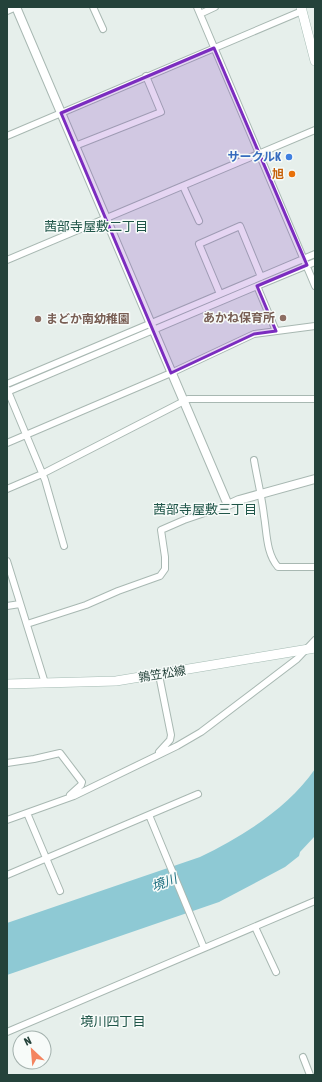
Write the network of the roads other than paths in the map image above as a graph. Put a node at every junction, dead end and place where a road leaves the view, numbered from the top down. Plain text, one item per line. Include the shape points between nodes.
1 (16, 7) edge
2 (93, 7) edge
3 (197, 7) edge
4 (215, 7) edge
5 (301, 9) edge
6 (7, 11) edge
7 (200, 14) junction
8 (103, 29) dead end
9 (214, 48) junction
10 (315, 61) edge
11 (146, 76) junction
12 (61, 113) junction
13 (315, 130) edge
14 (7, 136) edge
15 (74, 146) junction
16 (259, 153) junction
17 (184, 186) junction
18 (105, 218) junction
19 (199, 221) dead end
20 (315, 254) edge
21 (304, 259) junction
22 (7, 260) edge
23 (315, 262) edge
24 (307, 265) junction
25 (262, 277) junction
26 (257, 286) junction
27 (315, 286) edge
28 (220, 294) junction
29 (315, 326) edge
30 (151, 327) junction
31 (276, 331) junction
32 (171, 373) junction
33 (7, 384) edge
34 (7, 391) edge
35 (315, 399) edge
36 (183, 401) junction
37 (26, 435) junction
38 (7, 443) edge
39 (254, 460) dead end
40 (42, 474) junction
41 (315, 479) edge
42 (7, 489) edge
43 (260, 494) junction
44 (228, 505) junction
45 (64, 546) dead end
46 (7, 560) edge
47 (315, 567) edge
48 (20, 604) junction
49 (7, 606) edge
50 (27, 624) junction
51 (315, 640) edge
52 (311, 649) edge
53 (159, 675) junction
54 (45, 683) junction
55 (7, 684) edge
56 (157, 756) junction
57 (7, 763) edge
58 (198, 794) dead end
59 (65, 800) junction
60 (28, 813) junction
61 (150, 815) junction
62 (7, 820) edge
63 (46, 858) junction
64 (7, 875) edge
65 (60, 891) dead end
66 (315, 902) edge
67 (256, 927) junction
68 (204, 948) junction
69 (276, 972) dead end
70 (7, 1032) edge
71 (303, 1057) dead end
72 (310, 1075) edge

1 - 6 street
1 - 12 street
2 - 8 street
3 - 7 street
4 - 7 street
5 - 9 street
5 - 10 main road
7 - 9 street
9 - 11 street
9 - 16 street
11 - 12 street
11 - 15 street via 161,112
12 - 14 street
12 - 15 street
13 - 16 street
15 - 18 street
16 - 17 street
16 - 21 street
17 - 18 street
17 - 19 street
18 - 22 street
18 - 30 street
20 - 21 street
21 - 24 street
21 - 25 street
23 - 24 street
24 - 26 street
24 - 27 street
25 - 28 street
25 - 28 street via 240,226 199,244
26 - 30 street
26 - 31 street
28 - 30 street
29 - 31 street
30 - 32 street
30 - 33 street
30 - 34 street
31 - 32 street via 254,334
32 - 36 street
32 - 37 street
34 - 37 street
35 - 36 street
36 - 40 street
36 - 44 street
37 - 38 street
37 - 40 street
39 - 43 street
40 - 42 street
40 - 45 street
41 - 43 street
43 - 44 street
43 - 47 street via 266,535 274,563 278,567
44 - 50 street via 161,530 165,569 160,576 86,605
46 - 48 street
48 - 49 street
48 - 50 street
50 - 54 street
51 - 52 street
52 - 53 main road, 鶉笠松線
52 - 56 street via 201,732
53 - 54 main road, 鶉笠松線 via 116,681
53 - 56 street via 171,735
54 - 55 main road, 鶉笠松線
56 - 59 street
57 - 59 street via 60,753 82,782 82,785
58 - 61 street
59 - 60 street
60 - 62 street
60 - 63 street
61 - 63 street
61 - 68 street
63 - 64 street
63 - 65 street
66 - 67 street
67 - 68 street
67 - 69 street
68 - 70 street
71 - 72 street

